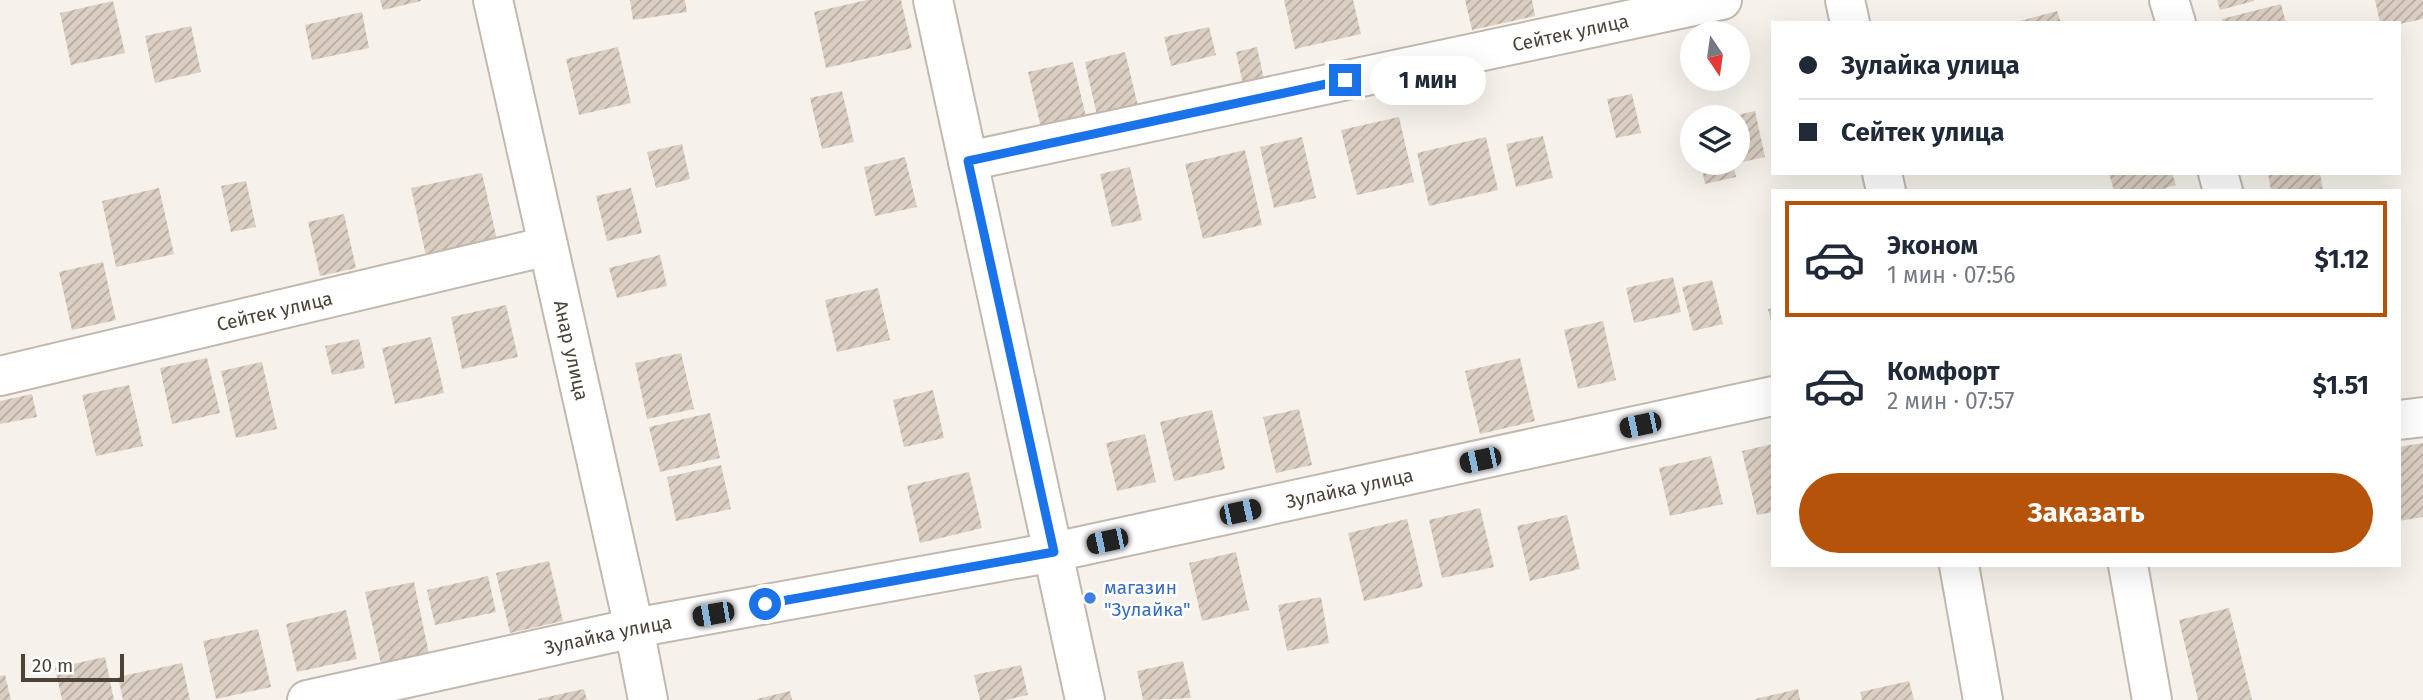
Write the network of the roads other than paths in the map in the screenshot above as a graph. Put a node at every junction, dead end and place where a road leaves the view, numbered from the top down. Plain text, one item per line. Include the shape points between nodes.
1 (493, 0) edge
2 (933, 0) edge
3 (1722, 0) edge
4 (1845, 0) edge
5 (2169, 0) edge
6 (1850, 21) edge
7 (2175, 21) edge
8 (968, 161) junction
9 (548, 246) junction
10 (0, 376) edge
11 (1771, 396) edge
12 (2423, 417) edge
13 (2401, 420) edge
14 (1054, 552) junction
15 (1959, 567) edge
16 (2128, 567) edge
17 (634, 628) junction
18 (307, 700) edge
19 (648, 700) edge
20 (1085, 700) edge
21 (1983, 700) edge
22 (2152, 700) edge

1 - 9 street, Анар улица
2 - 8 street
3 - 8 street, Сейтек улица
4 - 6 street
5 - 7 street
8 - 14 street
9 - 10 street, Сейтек улица
9 - 17 street, Анар улица
11 - 14 street, Зулайка улица
12 - 13 street
14 - 17 street, Зулайка улица
14 - 20 street
15 - 21 street
16 - 22 street
17 - 18 street, Зулайка улица
17 - 19 street, Анар улица

